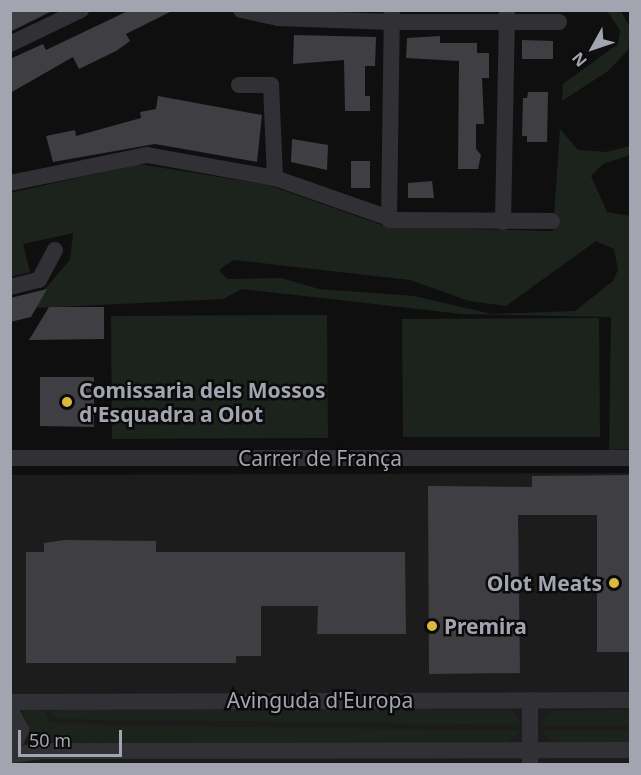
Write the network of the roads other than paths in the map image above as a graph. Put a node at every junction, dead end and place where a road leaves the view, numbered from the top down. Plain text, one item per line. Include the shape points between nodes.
1 (81, 10) edge
2 (241, 10) edge
3 (278, 14) edge
4 (392, 16) edge
5 (507, 17) edge
6 (559, 22) dead end
7 (10, 44) edge
8 (238, 86) dead end
9 (275, 178) junction
10 (10, 183) edge
11 (390, 220) junction
12 (552, 221) dead end
13 (503, 222) junction
14 (55, 250) dead end
15 (10, 287) edge
16 (10, 458) edge
17 (630, 458) edge
18 (530, 700) junction
19 (630, 700) edge
20 (10, 702) edge
21 (10, 709) edge
22 (630, 750) edge
23 (10, 754) edge
24 (530, 758) edge

1 - 7 street
2 - 3 street
3 - 4 street
4 - 5 street
4 - 11 street
5 - 6 street
5 - 13 street
8 - 9 street via 271,85
9 - 10 street via 140,155
9 - 11 street
11 - 13 street
12 - 13 street
14 - 15 street via 39,280
16 - 17 street, Carrer de França
18 - 19 street, Avinguda d'Europa
18 - 20 street, Avinguda d'Europa
18 - 24 street
21 - 23 street via 21,730
22 - 24 street
23 - 24 street via 45,751

